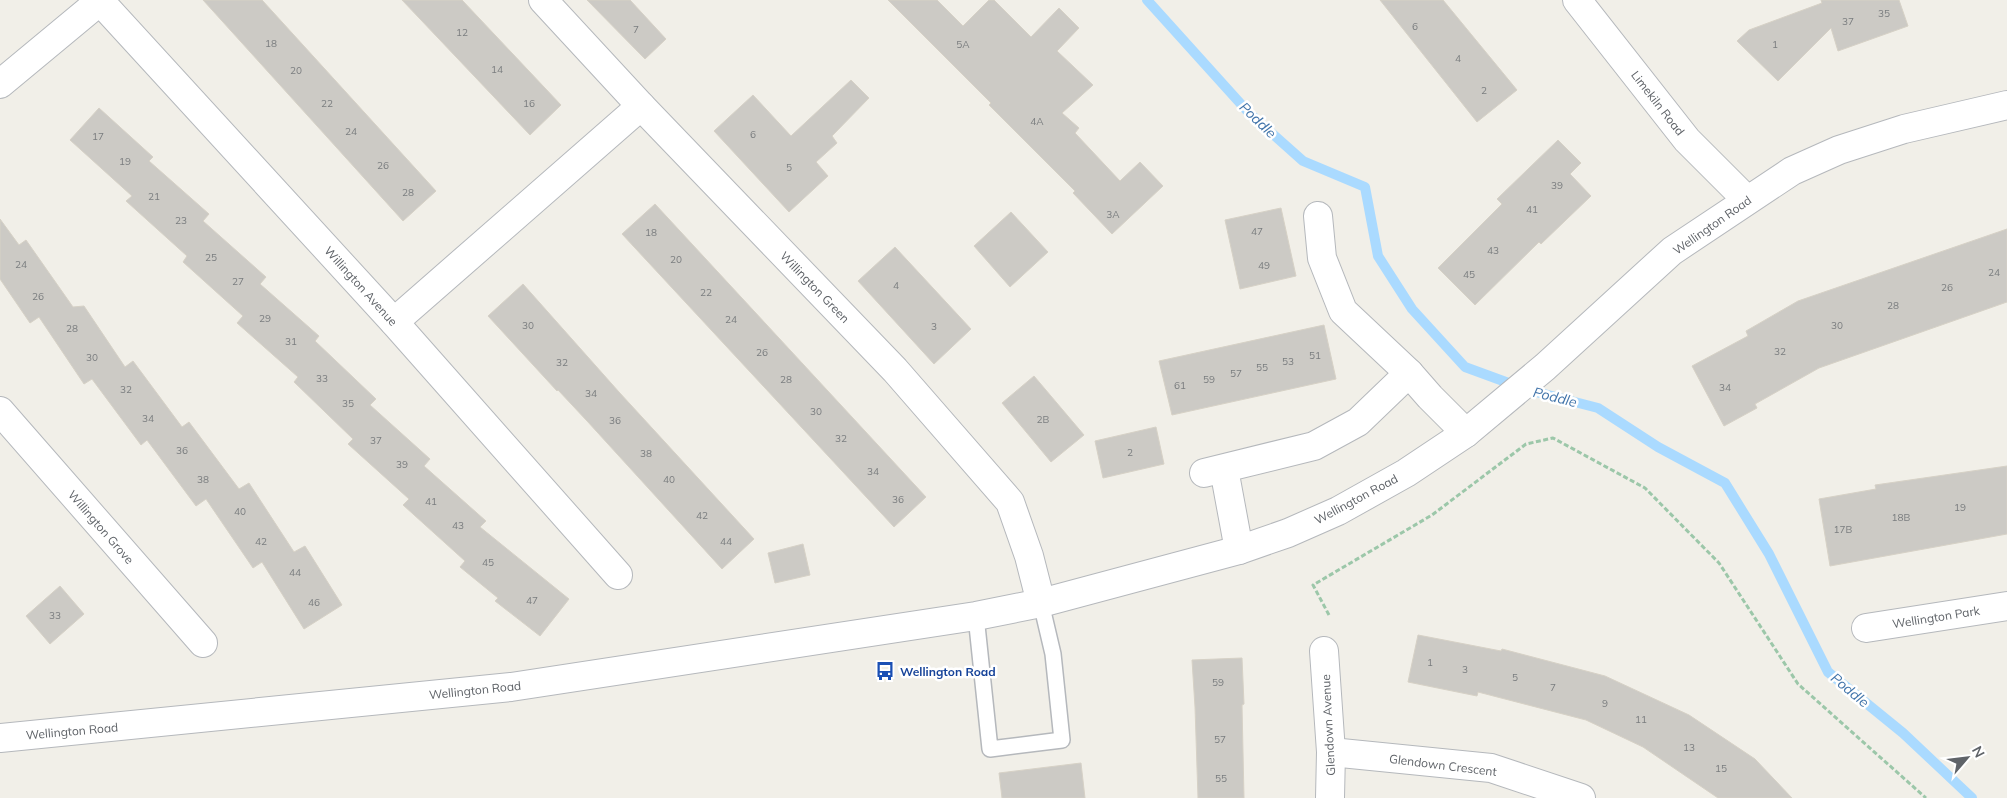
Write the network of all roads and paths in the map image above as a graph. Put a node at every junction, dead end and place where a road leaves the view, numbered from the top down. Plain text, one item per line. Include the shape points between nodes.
1 (99, 0) edge
2 (543, 0) edge
3 (1577, 0) edge
4 (0, 84) edge
5 (2007, 105) edge
6 (641, 106) junction
7 (1747, 200) junction
8 (1318, 216) dead end
9 (394, 322) junction
10 (1409, 373) junction
11 (0, 411) edge
12 (1466, 433) junction
13 (1239, 550) junction
14 (618, 575) dead end
15 (1042, 603) junction
16 (2007, 606) edge
17 (1329, 615) dead end
18 (976, 616) junction
19 (1866, 628) dead end
20 (203, 643) dead end
21 (1324, 652) dead end
22 (0, 738) edge
23 (1331, 752) junction
24 (1330, 798) edge
25 (1581, 798) edge
26 (1926, 798) edge

1 - 4 street
1 - 9 street, Willington Avenue
2 - 6 street, Willington Green
3 - 7 street, Limekiln Road via 1687,140
5 - 7 street, Wellington Road via 1904,129 1839,150 1792,170
6 - 9 street
6 - 15 street, Willington Green via 895,370 1010,502
7 - 12 street, Wellington Road via 1672,251 1545,368
8 - 10 street via 1322,258 1343,311
9 - 14 street, Willington Avenue
10 - 12 street
10 - 13 street via 1358,422 1314,446 1214,471
11 - 20 street, Willington Grove
12 - 13 street, Wellington Road via 1338,510 1288,533
13 - 15 street, Wellington Road
15 - 18 street, Wellington Road
15 - 18 lane via 1053,654 1062,740 990,749
16 - 19 street, Wellington Park
17 - 26 path via 1313,585 1432,515 1526,444 1553,438 1645,488 1719,564 1798,684
18 - 22 street, Wellington Road via 512,687
21 - 23 street, Glendown Avenue
23 - 24 street, Glendown Avenue
23 - 25 street, Glendown Crescent via 1491,768

